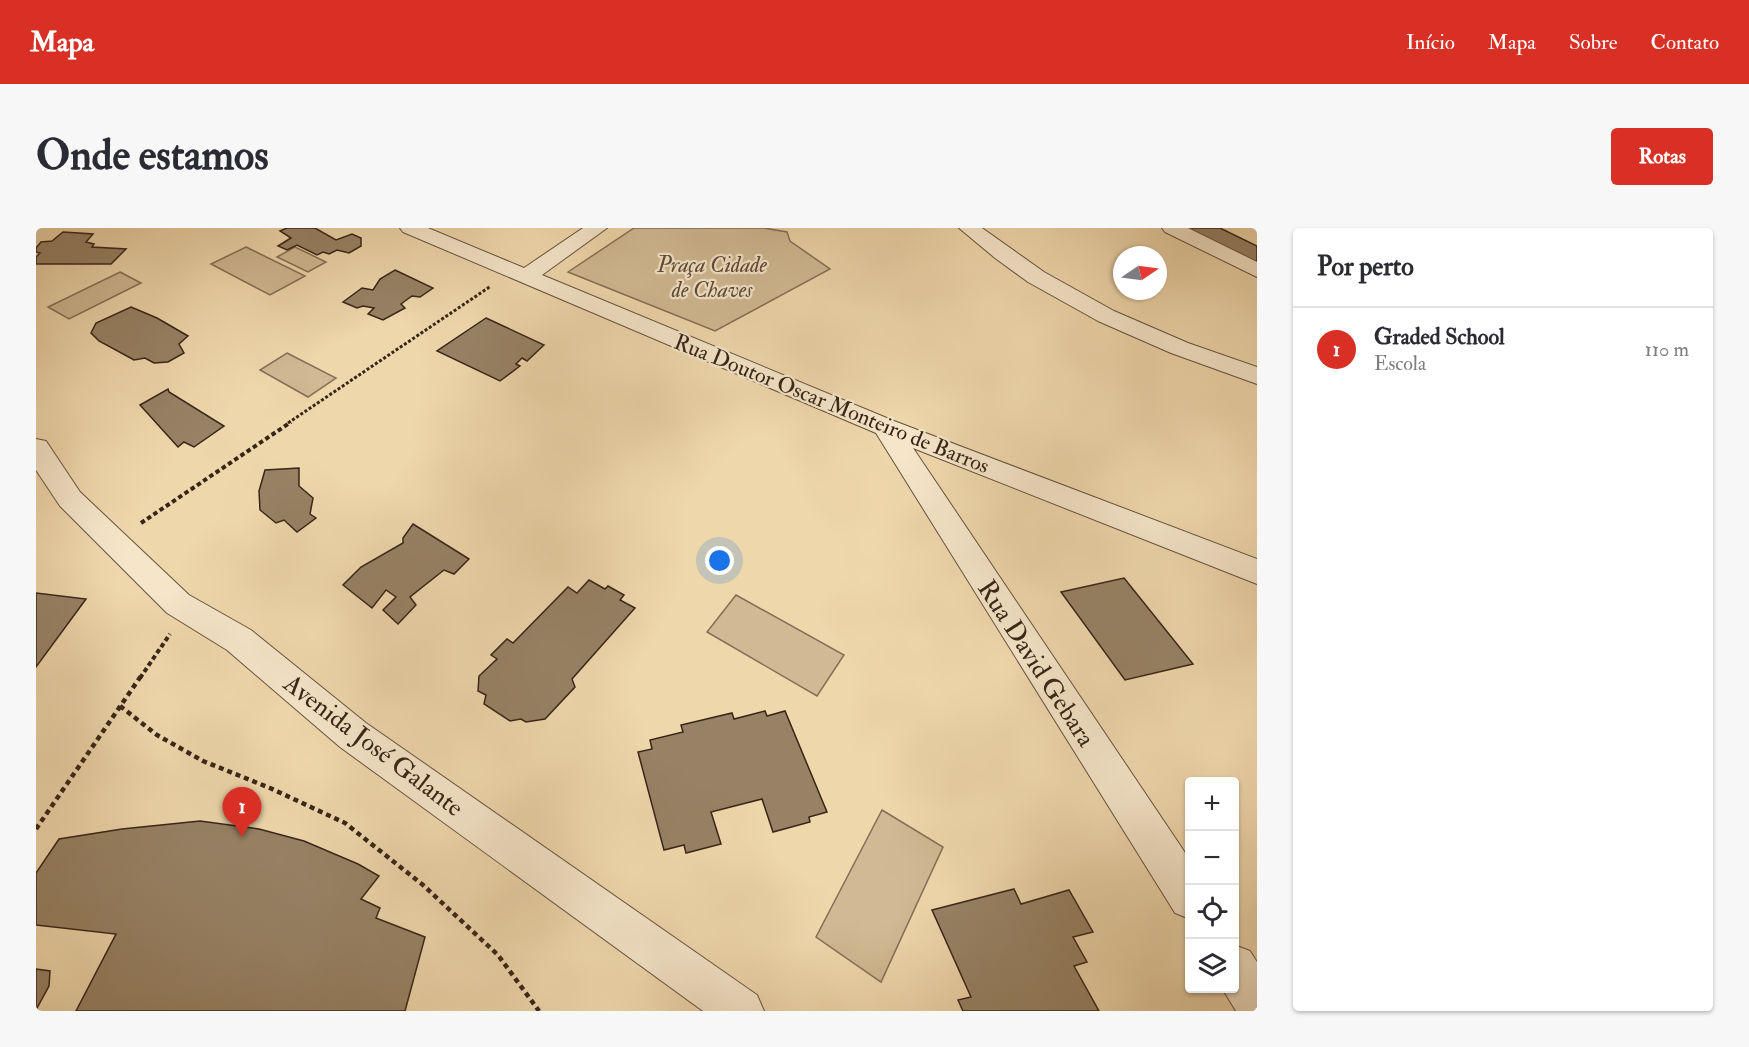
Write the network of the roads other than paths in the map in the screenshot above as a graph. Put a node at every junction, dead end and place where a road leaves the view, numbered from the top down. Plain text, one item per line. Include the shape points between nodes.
1 (410, 228) edge
2 (597, 228) edge
3 (969, 228) edge
4 (1172, 228) edge
5 (1257, 270) edge
6 (519, 274) junction
7 (1257, 376) edge
8 (885, 427) junction
9 (36, 448) edge
10 (1257, 572) edge
11 (1185, 890) edge
12 (1239, 975) edge
13 (1257, 1002) edge
14 (741, 1011) edge

1 - 6 street, Rua Doutor Oscar Monteiro de Barros
2 - 6 street
3 - 7 street via 1024,271 1095,311
4 - 5 street
6 - 8 street, Rua Doutor Oscar Monteiro de Barros
8 - 10 street, Rua Doutor Oscar Monteiro de Barros
8 - 11 street, Rua David Gebara
9 - 14 street, Avenida José Galante via 70,499 178,604 239,640 353,735
12 - 13 street

